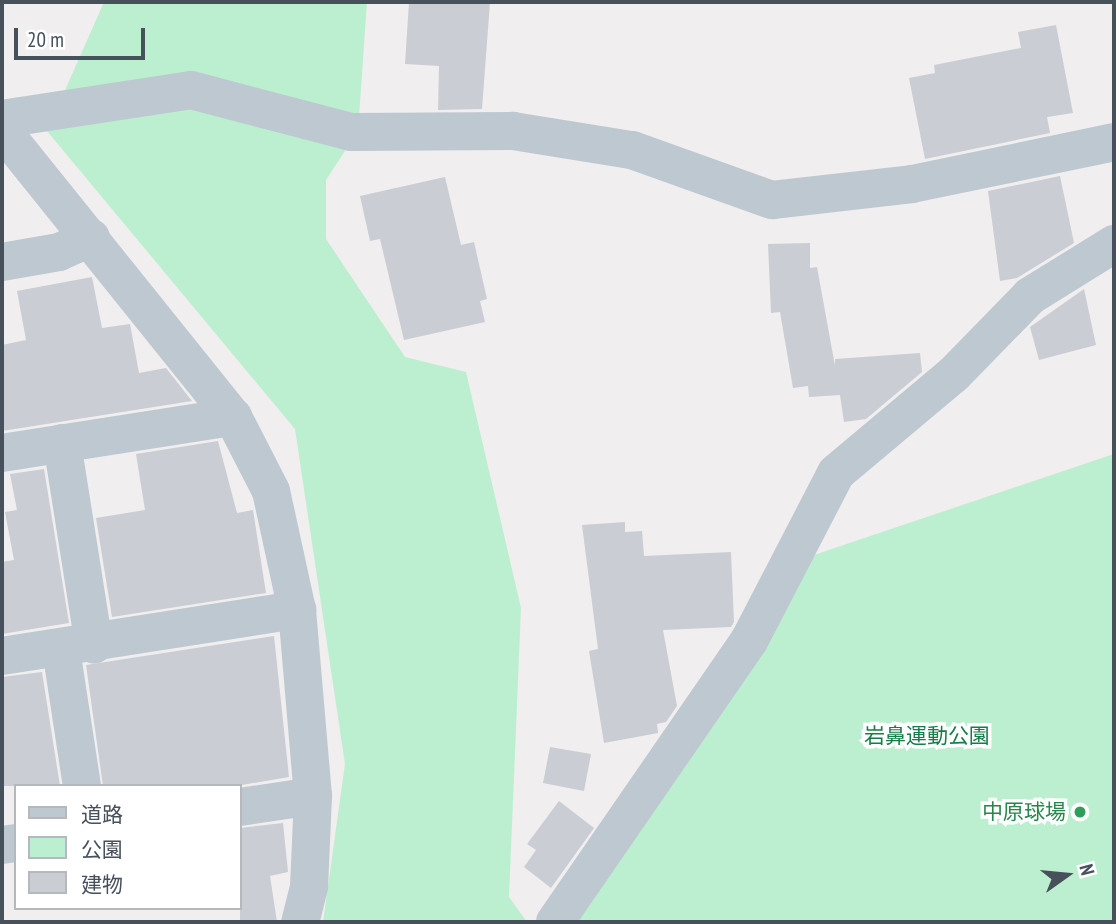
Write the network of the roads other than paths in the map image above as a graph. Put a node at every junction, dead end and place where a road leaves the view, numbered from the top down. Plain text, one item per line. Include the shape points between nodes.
1 (2, 118) edge
2 (2, 130) edge
3 (1114, 142) edge
4 (91, 238) junction
5 (1114, 244) edge
6 (2, 262) edge
7 (233, 417) junction
8 (62, 443) junction
9 (2, 453) edge
10 (297, 610) junction
11 (78, 647) junction
12 (2, 656) edge
13 (82, 784) edge
14 (313, 796) junction
15 (242, 807) edge
16 (300, 922) edge
17 (555, 922) edge

1 - 3 street via 191,90 351,132 513,131 632,150 772,200 912,184
2 - 4 street
4 - 6 street via 59,252
4 - 7 street
5 - 17 street via 1030,296 954,374 836,473 749,641
7 - 8 street
7 - 10 street via 271,491
8 - 9 street
8 - 11 street
10 - 11 street
10 - 14 street
11 - 12 street
11 - 13 street
14 - 15 street
14 - 16 street via 309,887

